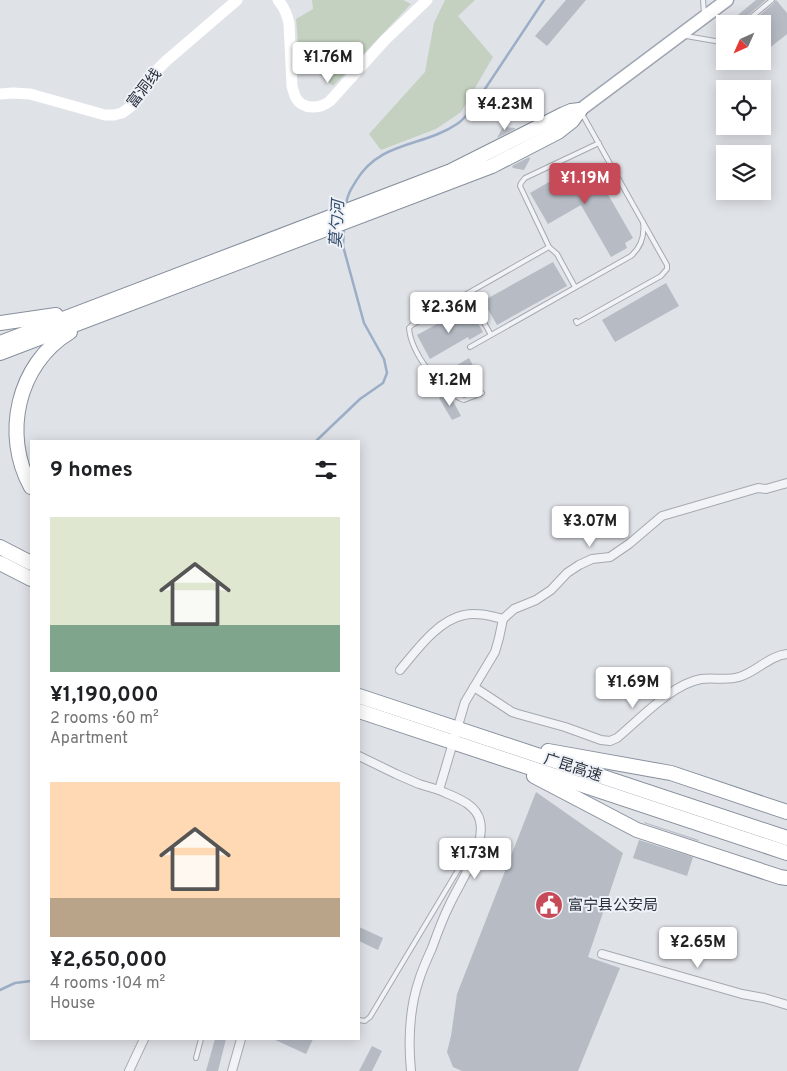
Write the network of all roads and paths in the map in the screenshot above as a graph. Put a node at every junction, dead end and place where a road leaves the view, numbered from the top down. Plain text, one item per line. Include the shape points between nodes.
1 (238, 0) edge
2 (278, 0) edge
3 (427, 0) edge
4 (703, 0) edge
5 (728, 0) edge
6 (772, 0) edge
7 (754, 15) edge
8 (705, 17) junction
9 (682, 35) junction
10 (716, 41) edge
11 (0, 94) edge
12 (580, 110) junction
13 (598, 143) junction
14 (640, 216) junction
15 (549, 247) junction
16 (575, 288) junction
17 (468, 294) junction
18 (109, 306) junction
19 (576, 321) dead end
20 (0, 323) edge
21 (491, 335) junction
22 (0, 343) edge
23 (470, 347) dead end
24 (0, 353) edge
25 (482, 393) dead end
26 (787, 483) edge
27 (30, 485) edge
28 (0, 547) edge
29 (0, 563) edge
30 (27, 569) edge
31 (503, 619) junction
32 (787, 654) edge
33 (400, 670) dead end
34 (474, 687) junction
35 (360, 694) edge
36 (360, 711) edge
37 (498, 749) junction
38 (360, 756) edge
39 (439, 790) junction
40 (787, 812) edge
41 (787, 838) edge
42 (478, 842) junction
43 (787, 853) edge
44 (787, 878) edge
45 (602, 954) dead end
46 (787, 1005) edge
47 (360, 1020) edge
48 (144, 1040) edge
49 (202, 1040) edge
50 (241, 1040) edge
51 (196, 1058) dead end
52 (130, 1071) edge
53 (232, 1071) edge
54 (410, 1071) edge

1 - 11 main road, 富洞线 via 166,61 135,102 122,113 105,115 30,94
2 - 3 main road via 288,23 292,86 296,99 316,108 330,101 385,40
4 - 8 lane
5 - 8 main road
6 - 7 lane
8 - 9 main road
9 - 10 lane
9 - 12 main road
12 - 13 lane
12 - 18 highway via 564,114 378,204
13 - 14 lane
13 - 15 lane via 525,178 521,183
14 - 16 lane via 644,226 643,238 635,252
14 - 19 lane via 666,261 667,269 661,276
15 - 16 lane
15 - 17 lane
16 - 21 lane
17 - 21 lane
17 - 25 lane via 412,325 409,331 418,354 439,383 464,400
18 - 20 highway
18 - 22 highway
18 - 24 highway
18 - 27 highway via 56,342 38,361 25,384 18,409 16,435 20,461
21 - 23 lane
26 - 31 street via 758,488 662,516 610,557 592,559 579,565 551,590 514,609
28 - 30 highway
29 - 30 highway
31 - 33 street via 482,614 450,620 432,634
31 - 34 street via 495,652
32 - 34 street via 740,677 702,679 678,688 610,741 512,712
34 - 39 street via 465,702
35 - 37 highway, 广昆高速
36 - 37 highway, 广昆高速
37 - 40 highway via 671,773
37 - 41 highway, 广昆高速
37 - 43 highway, 广昆高速
37 - 44 highway via 637,830
38 - 39 street
39 - 42 street via 466,803 476,812 481,826
42 - 47 lane via 370,1017
42 - 54 street via 473,861 449,905 419,981 409,1029
45 - 46 street
48 - 52 street
49 - 51 lane
50 - 53 street

